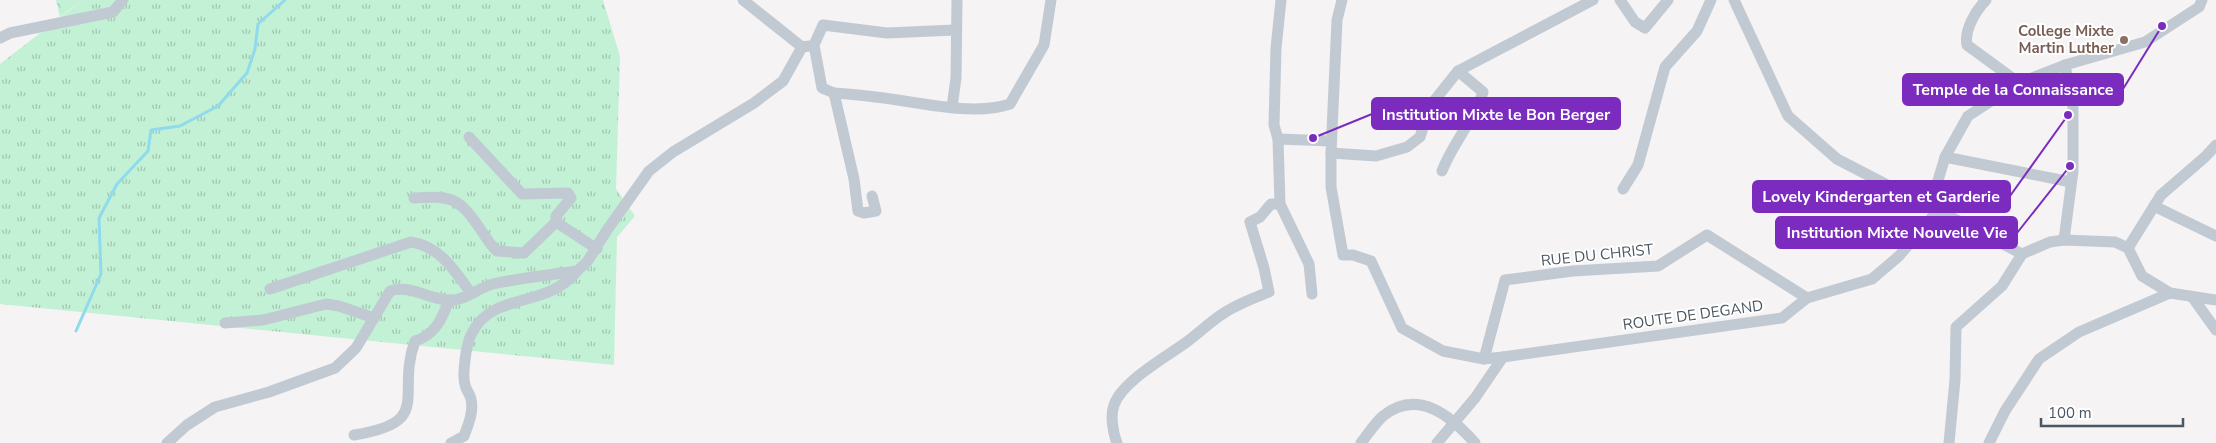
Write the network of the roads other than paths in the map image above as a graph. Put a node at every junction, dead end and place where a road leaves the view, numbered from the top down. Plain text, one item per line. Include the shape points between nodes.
1 (122, 0) edge
2 (743, 0) edge
3 (957, 0) edge
4 (1051, 0) edge
5 (1281, 0) edge
6 (1342, 0) edge
7 (1593, 0) edge
8 (1620, 0) edge
9 (1668, 0) edge
10 (1711, 0) edge
11 (1734, 0) edge
12 (1986, 0) edge
13 (2202, 0) edge
14 (955, 30) junction
15 (0, 38) edge
16 (808, 46) junction
17 (2065, 65) junction
18 (1458, 71) junction
19 (2019, 83) junction
20 (834, 93) junction
21 (952, 107) junction
22 (469, 137) dead end
23 (1278, 139) junction
24 (2216, 145) edge
25 (1331, 147) junction
26 (1945, 157) junction
27 (2211, 159) edge
28 (1442, 171) dead end
29 (2072, 182) junction
30 (1623, 189) dead end
31 (872, 196) dead end
32 (414, 198) dead end
33 (1280, 204) junction
34 (2154, 206) junction
35 (1934, 207) junction
36 (556, 222) junction
37 (2216, 236) edge
38 (2064, 240) junction
39 (2128, 248) junction
40 (597, 249) junction
41 (2022, 254) junction
42 (577, 271) junction
43 (270, 289) dead end
44 (471, 293) junction
45 (2170, 293) junction
46 (1312, 294) dead end
47 (1806, 298) junction
48 (2193, 298) junction
49 (450, 300) junction
50 (2216, 300) edge
51 (374, 318) junction
52 (225, 323) dead end
53 (2216, 330) edge
54 (1503, 357) junction
55 (1484, 359) junction
56 (1454, 423) junction
57 (354, 435) dead end
58 (167, 443) edge
59 (452, 443) edge
60 (1117, 443) edge
61 (1360, 443) edge
62 (1437, 443) edge
63 (1475, 443) edge
64 (1948, 443) edge
65 (1989, 443) edge

1 - 15 street via 113,12 10,33
2 - 16 street
3 - 14 street
4 - 21 street via 1044,45 1010,104 1001,107
5 - 23 street via 1274,125
6 - 25 street via 1337,20
7 - 18 street
8 - 9 street via 1635,22 1645,28
10 - 30 street via 1697,31 1665,67 1638,165
11 - 35 street via 1788,116 1837,160
12 - 19 street via 1965,36 1967,45
13 - 17 street via 2199,7 2145,42
14 - 16 street via 887,33 823,25
14 - 21 street via 956,78
16 - 20 street via 822,88
16 - 40 street via 783,80 754,103 673,152 649,171
17 - 19 street
17 - 29 street via 2073,107
18 - 25 street via 1430,106 1420,137 1408,147 1376,156
18 - 28 street via 1483,92 1479,106
19 - 26 street via 1968,116
20 - 21 street
20 - 31 street via 858,211 876,211
22 - 36 street via 522,194 568,193 571,198 556,216
23 - 25 street
23 - 33 street
24 - 27 street
25 - 55 street, ROUTE DE DEGAND via 1331,188 1343,255 1371,261 1402,328 1443,351
26 - 29 street
26 - 35 street via 1939,172
27 - 34 street via 2161,195
29 - 38 street
32 - 36 street via 441,196 467,208 493,248 503,252 524,253
33 - 46 street via 1309,264
33 - 60 street via 1271,204 1260,217 1250,222 1269,292 1224,312 1157,361 1122,393 1113,406 1112,421
34 - 37 street
34 - 39 street
35 - 41 street
35 - 47 street, ROUTE DE DEGAND via 1899,256 1872,279
36 - 40 street
38 - 39 street via 2115,242
38 - 41 street via 2050,242
39 - 45 street via 2142,276
40 - 42 street
41 - 64 street via 2002,286 1956,327 1955,380
42 - 44 street via 490,285
42 - 59 street via 568,282 550,292 493,310 471,333 463,372 471,400 470,419 464,436
43 - 44 street via 411,242 432,248 447,260
44 - 49 street
45 - 48 street
45 - 65 street via 2079,332 2040,359 2005,411
47 - 54 street, ROUTE DE DEGAND via 1782,318
47 - 55 street, RUE DU CHRIST via 1707,235 1658,266 1505,280
48 - 50 street
48 - 53 street
49 - 51 street via 400,288 390,291
49 - 57 street via 442,320 430,334 415,341 405,415 380,430
51 - 52 street via 326,304 262,320
51 - 58 street via 356,348 335,368 215,407
54 - 55 street, ROUTE DE DEGAND
54 - 56 street
56 - 61 street via 1433,406 1402,404 1383,417
56 - 62 street
56 - 63 street

